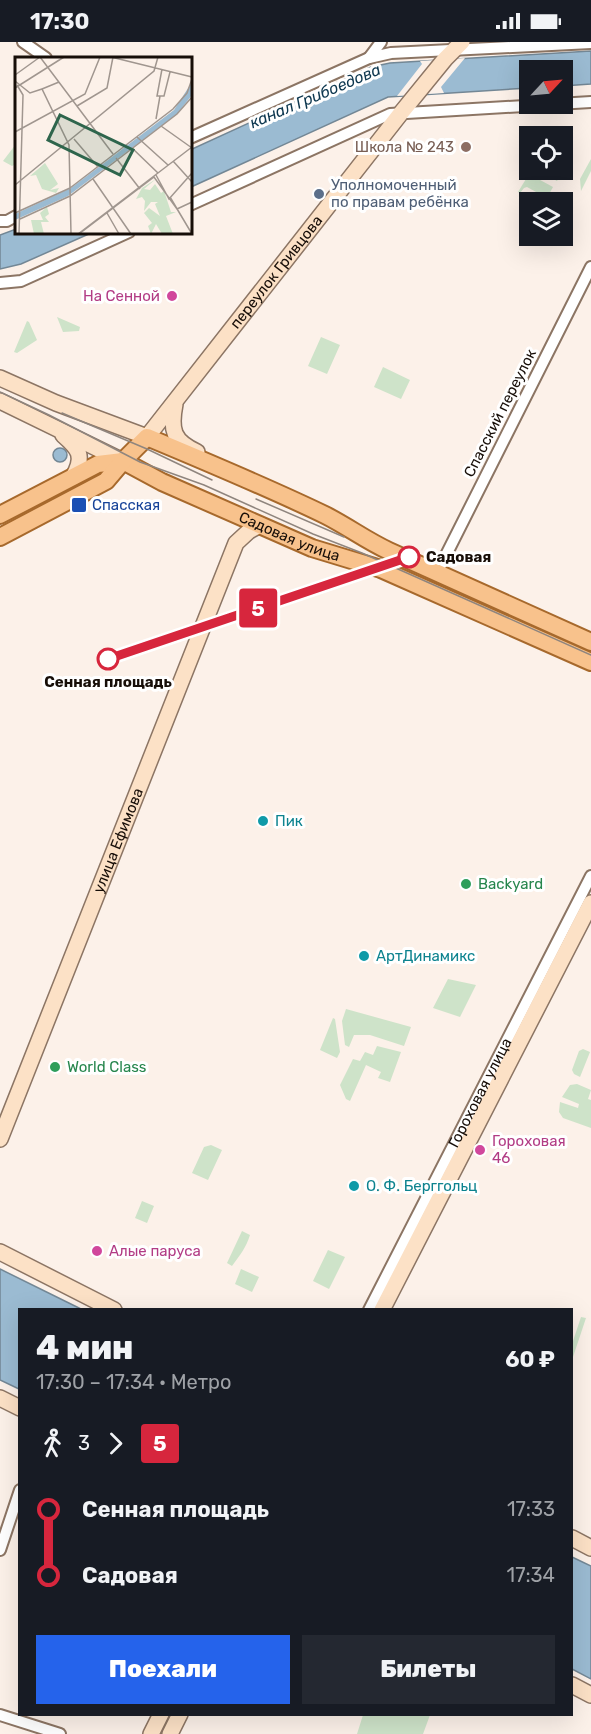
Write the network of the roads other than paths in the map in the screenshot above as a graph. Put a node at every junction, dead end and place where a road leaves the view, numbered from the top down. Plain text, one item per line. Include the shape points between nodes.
1 (23, 42) edge
2 (381, 42) edge
3 (420, 42) edge
4 (591, 43) edge
5 (432, 50) junction
6 (454, 51) edge
7 (45, 57) edge
8 (369, 58) junction
9 (591, 102) edge
10 (401, 113) junction
11 (192, 137) edge
12 (192, 204) edge
13 (15, 217) edge
14 (0, 221) edge
15 (125, 234) edge
16 (591, 267) edge
17 (0, 283) edge
18 (0, 378) edge
19 (0, 401) edge
20 (175, 404) junction
21 (54, 427) junction
22 (147, 437) junction
23 (129, 455) junction
24 (218, 467) junction
25 (73, 477) junction
26 (225, 510) junction
27 (0, 515) edge
28 (260, 525) junction
29 (0, 537) edge
30 (236, 543) junction
31 (437, 573) junction
32 (591, 642) edge
33 (591, 662) edge
34 (591, 876) edge
35 (591, 903) edge
36 (0, 1139) edge
37 (0, 1252) edge
38 (110, 1308) edge
39 (370, 1308) edge
40 (383, 1308) edge
41 (0, 1398) edge
42 (18, 1407) edge
43 (18, 1496) edge
44 (573, 1539) edge
45 (591, 1548) edge
46 (0, 1550) edge
47 (573, 1686) edge
48 (591, 1695) edge
49 (0, 1715) edge
50 (160, 1716) edge
51 (179, 1716) edge
52 (60, 1734) edge
53 (151, 1734) edge
54 (170, 1734) edge

1 - 7 street
2 - 8 street
3 - 5 street
4 - 6 street
5 - 6 street
5 - 8 street
6 - 10 main road, переулок Гривцова
8 - 11 street
9 - 10 street
10 - 12 street via 390,114
10 - 20 main road, переулок Гривцова
13 - 14 street
15 - 17 street via 21,281
16 - 31 street, Спасский переулок
18 - 22 main road
19 - 21 main road
20 - 22 main road, переулок Гривцова
20 - 24 main road via 172,424 176,436 184,446 207,456
21 - 23 main road
21 - 25 main road via 77,450 80,462
22 - 23 main road, переулок Гривцова
22 - 24 main road
23 - 25 main road
23 - 26 main road, Садовая улица via 162,482
23 - 29 main road, переулок Гривцова via 106,481
24 - 31 main road, Садовая улица
25 - 27 main road
26 - 28 main road, Садовая улица
26 - 30 main road via 233,523
28 - 30 main road
28 - 33 main road, Садовая улица via 312,548 381,569
30 - 36 main road, улица Ефимова
31 - 32 main road, Садовая улица
34 - 39 street, Гороховая улица
35 - 40 main road, Гороховая улица
37 - 38 main road
41 - 42 main road
43 - 46 street
44 - 45 main road
47 - 48 main road
49 - 52 street
50 - 53 main road
51 - 54 main road

